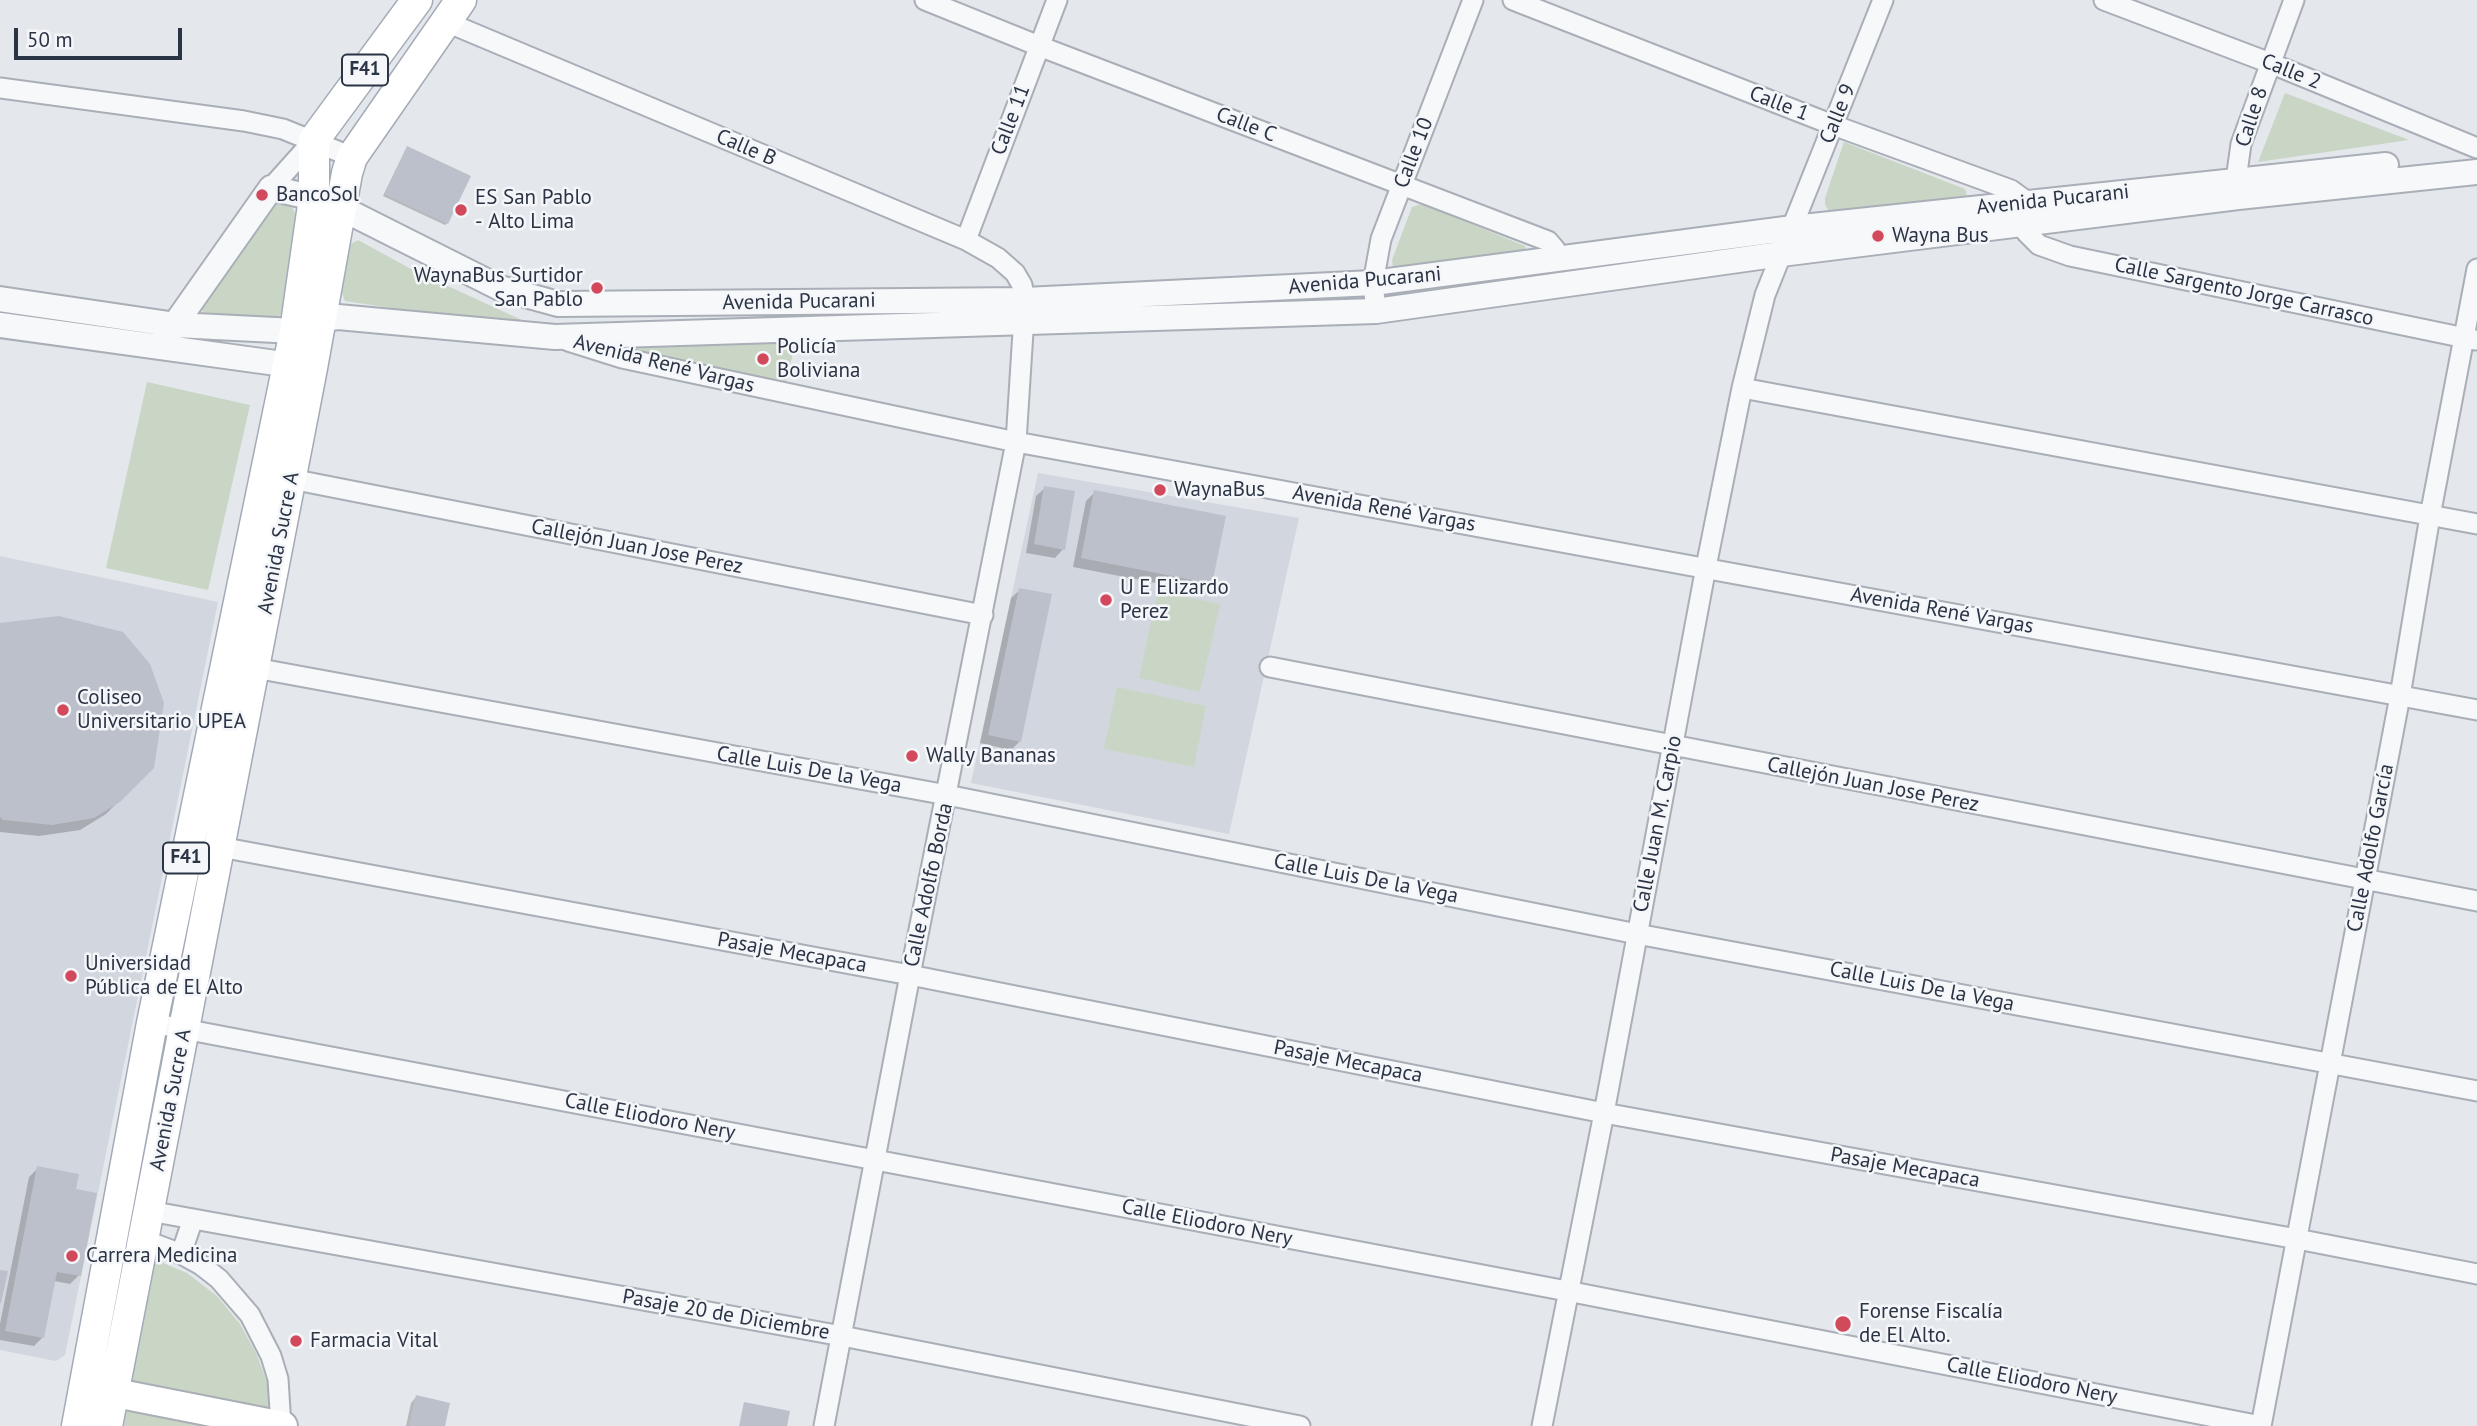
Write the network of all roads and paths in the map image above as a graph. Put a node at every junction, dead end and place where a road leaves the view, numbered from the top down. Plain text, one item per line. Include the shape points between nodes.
1 (417, 0) edge
2 (925, 0) edge
3 (1057, 0) edge
4 (1473, 0) edge
5 (1513, 0) edge
6 (1883, 0) edge
7 (2104, 0) edge
8 (2294, 0) edge
9 (452, 11) edge
10 (1039, 46) junction
11 (2270, 63) junction
12 (0, 88) edge
13 (1833, 125) junction
14 (314, 140) junction
15 (2477, 148) edge
16 (2477, 156) edge
17 (352, 157) junction
18 (2477, 172) edge
19 (1402, 184) junction
20 (271, 188) junction
21 (2237, 188) junction
22 (327, 203) junction
23 (2024, 213) junction
24 (1793, 228) junction
25 (966, 240) junction
26 (1781, 254) junction
27 (1556, 259) junction
28 (2477, 268) edge
29 (1373, 284) junction
30 (0, 299) edge
31 (558, 304) junction
32 (1024, 311) junction
33 (1376, 311) junction
34 (0, 325) edge
35 (176, 325) junction
36 (308, 325) junction
37 (555, 337) junction
38 (2471, 339) edge
39 (159, 347) junction
40 (300, 366) junction
41 (1742, 388) junction
42 (1016, 442) junction
43 (291, 479) junction
44 (2430, 516) junction
45 (2477, 524) edge
46 (1706, 567) junction
47 (983, 615) junction
48 (1270, 667) dead end
49 (255, 668) junction
50 (2400, 696) junction
51 (2477, 710) edge
52 (1672, 747) junction
53 (947, 796) junction
54 (220, 847) junction
55 (2364, 880) junction
56 (2477, 901) edge
57 (1637, 934) junction
58 (910, 975) junction
59 (152, 1023) junction
60 (185, 1029) junction
61 (2330, 1064) junction
62 (2477, 1091) edge
63 (1604, 1114) junction
64 (875, 1160) junction
65 (149, 1210) junction
66 (193, 1219) junction
67 (2297, 1239) junction
68 (144, 1240) junction
69 (181, 1254) junction
70 (2477, 1274) edge
71 (1567, 1291) junction
72 (842, 1336) junction
73 (85, 1387) junction
74 (114, 1393) junction
75 (77, 1426) edge
76 (107, 1426) edge
77 (282, 1426) edge
78 (824, 1426) edge
79 (1300, 1426) edge
80 (1542, 1426) edge
81 (2261, 1426) edge

1 - 14 main road, F41
2 - 10 street, Calle C
3 - 10 street, Calle 11
4 - 19 street, Calle 10
5 - 13 street, Calle 1
6 - 13 street, Calle 9
7 - 11 street, Calle 2
8 - 11 street, Calle 8
9 - 17 main road, F41
9 - 25 street, Calle B
10 - 19 street, Calle C
10 - 25 street, Calle 11
11 - 15 street, Calle 2
11 - 21 street, Calle 8 via 2241,144
12 - 14 street via 244,121
13 - 23 street, Calle 1 via 2011,190 2019,194
13 - 24 street, Calle 9
14 - 17 street
14 - 20 street
14 - 22 main road, F41
16 - 21 street, Avenida Pucarani
17 - 22 main road, F41
18 - 21 street, Avenida Pucarani
19 - 27 street, Calle C via 1548,241
19 - 29 street, Calle 10 via 1381,239
20 - 22 street, Avenida Pucarani
20 - 35 street
21 - 23 street, Avenida Pucarani
22 - 31 street, Avenida Pucarani via 500,288
22 - 36 main road, F41
23 - 24 street, Avenida Pucarani
23 - 26 street, Avenida Pucarani
23 - 38 street, Calle Sargento Jorge Carrasco via 2026,232 2039,245 2070,256
24 - 26 street, Calle Juan M. Carpio
24 - 27 street, Avenida Pucarani
25 - 32 street, Calle B via 1015,273 1022,285
26 - 33 street, Avenida Pucarani
26 - 41 street, Calle Juan M. Carpio via 1765,295
27 - 29 street, Avenida Pucarani
28 - 38 street, Calle Adolfo García
29 - 32 street, Avenida Pucarani
29 - 33 street, Calle 10
30 - 35 street, Avenida René Vargas
31 - 32 street, Avenida Pucarani
31 - 37 street
32 - 33 street, Avenida Pucarani
32 - 37 street, Avenida Pucarani
32 - 42 street, Calle Adolfo Borda
34 - 39 street
35 - 36 street, Avenida René Vargas
35 - 39 street
36 - 37 street, Avenida René Vargas via 338,317
36 - 40 main road, Avenida Sucre A / F41
37 - 42 street, Avenida René Vargas via 622,358
38 - 44 street, Calle Adolfo García
39 - 40 street
40 - 43 main road, Avenida Sucre A / F41
40 - 59 main road, Avenida Sucre A / F41
41 - 44 street
41 - 46 street, Calle Juan M. Carpio
42 - 46 street, Avenida René Vargas
42 - 47 street, Calle Adolfo Borda
43 - 47 street, Callejón Juan Jose Perez
43 - 49 main road, Avenida Sucre A / F41
44 - 45 street
44 - 50 street, Calle Adolfo García
46 - 50 street, Avenida René Vargas
46 - 52 street, Calle Juan M. Carpio
47 - 53 street, Calle Adolfo Borda
48 - 52 street, Callejón Juan Jose Perez
49 - 53 street, Calle Luis De la Vega
49 - 54 main road, Avenida Sucre A / F41
50 - 51 street, Avenida René Vargas
50 - 55 street, Calle Adolfo García
52 - 55 street, Callejón Juan Jose Perez
52 - 57 street, Calle Juan M. Carpio
53 - 57 street, Calle Luis De la Vega
53 - 58 street, Calle Adolfo Borda
54 - 58 street, Pasaje Mecapaca
54 - 60 main road, Avenida Sucre A / F41
55 - 56 street, Callejón Juan Jose Perez
55 - 61 street, Calle Adolfo García
57 - 61 street, Calle Luis De la Vega
57 - 63 street, Calle Juan M. Carpio
58 - 63 street, Pasaje Mecapaca
58 - 64 street, Calle Adolfo Borda
59 - 60 street, Calle Eliodoro Nery
59 - 73 main road, Avenida Sucre A / F41
60 - 64 street, Calle Eliodoro Nery
60 - 65 main road, Avenida Sucre A / F41
61 - 62 street, Calle Luis De la Vega
61 - 67 street, Calle Adolfo García
63 - 67 street, Pasaje Mecapaca
63 - 71 street, Calle Juan M. Carpio
64 - 71 street, Calle Eliodoro Nery
64 - 72 street, Calle Adolfo Borda
65 - 66 street, Pasaje 20 de Diciembre
65 - 68 main road, Avenida Sucre A / F41
66 - 69 street
66 - 72 street, Pasaje 20 de Diciembre
67 - 70 street, Pasaje Mecapaca
67 - 81 street, Calle Adolfo García
68 - 69 street
68 - 74 main road, Avenida Sucre A / F41
69 - 77 street via 219,1279 262,1335 278,1379
71 - 80 street, Calle Juan M. Carpio
71 - 81 street, Calle Eliodoro Nery
72 - 78 street, Calle Adolfo Borda
72 - 79 street, Pasaje 20 de Diciembre
73 - 74 main road
73 - 75 main road, Avenida Sucre A / F41
74 - 76 main road, Avenida Sucre A / F41
74 - 77 main road

